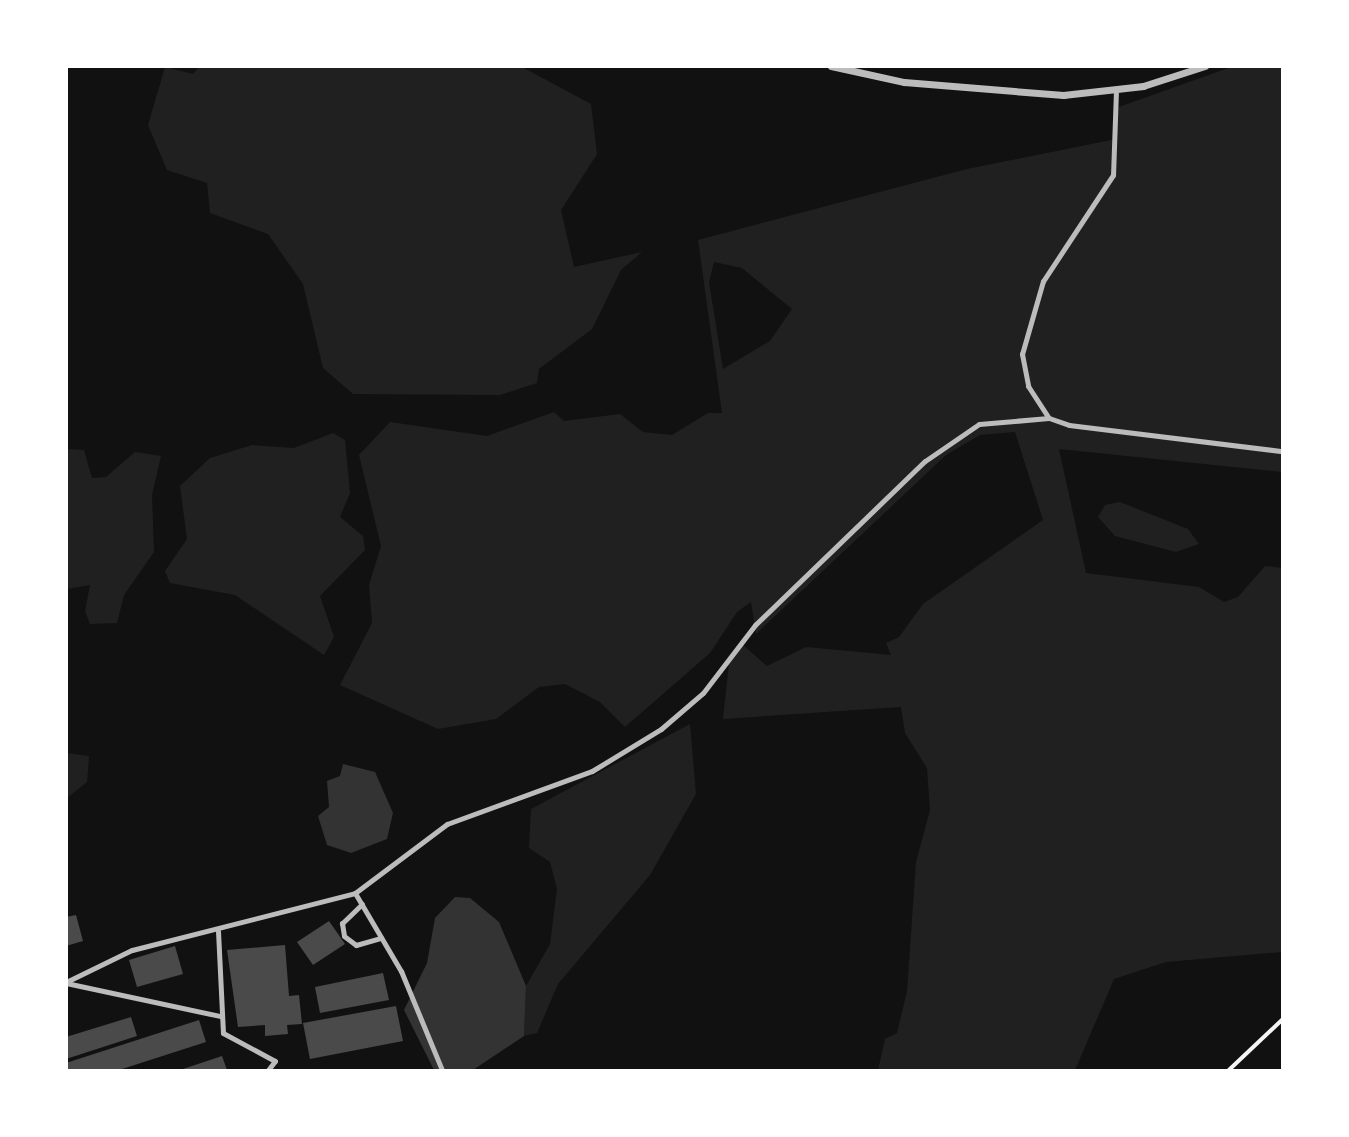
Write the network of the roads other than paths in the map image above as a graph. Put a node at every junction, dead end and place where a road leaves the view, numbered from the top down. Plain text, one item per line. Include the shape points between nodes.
1 (831, 66) edge
2 (1205, 66) edge
3 (1116, 90) junction
4 (1049, 418) junction
5 (1283, 451) edge
6 (355, 893) junction
7 (362, 904) junction
8 (218, 931) junction
9 (381, 938) junction
10 (66, 982) edge
11 (220, 1016) junction
12 (268, 1070) edge
13 (442, 1070) edge

1 - 3 street via 904,82 1000,90
2 - 3 street
3 - 4 lane via 1113,175 1043,281 1024,343 1028,386
4 - 5 lane via 1129,436
4 - 6 lane via 979,424 925,461 755,625 703,693 661,729 592,771 447,824
6 - 7 lane
6 - 8 lane
7 - 9 lane
7 - 9 lane via 342,923 344,936 356,945
8 - 10 lane via 100,960
8 - 11 lane
9 - 13 lane
10 - 11 lane
11 - 12 lane via 230,1042 275,1061

